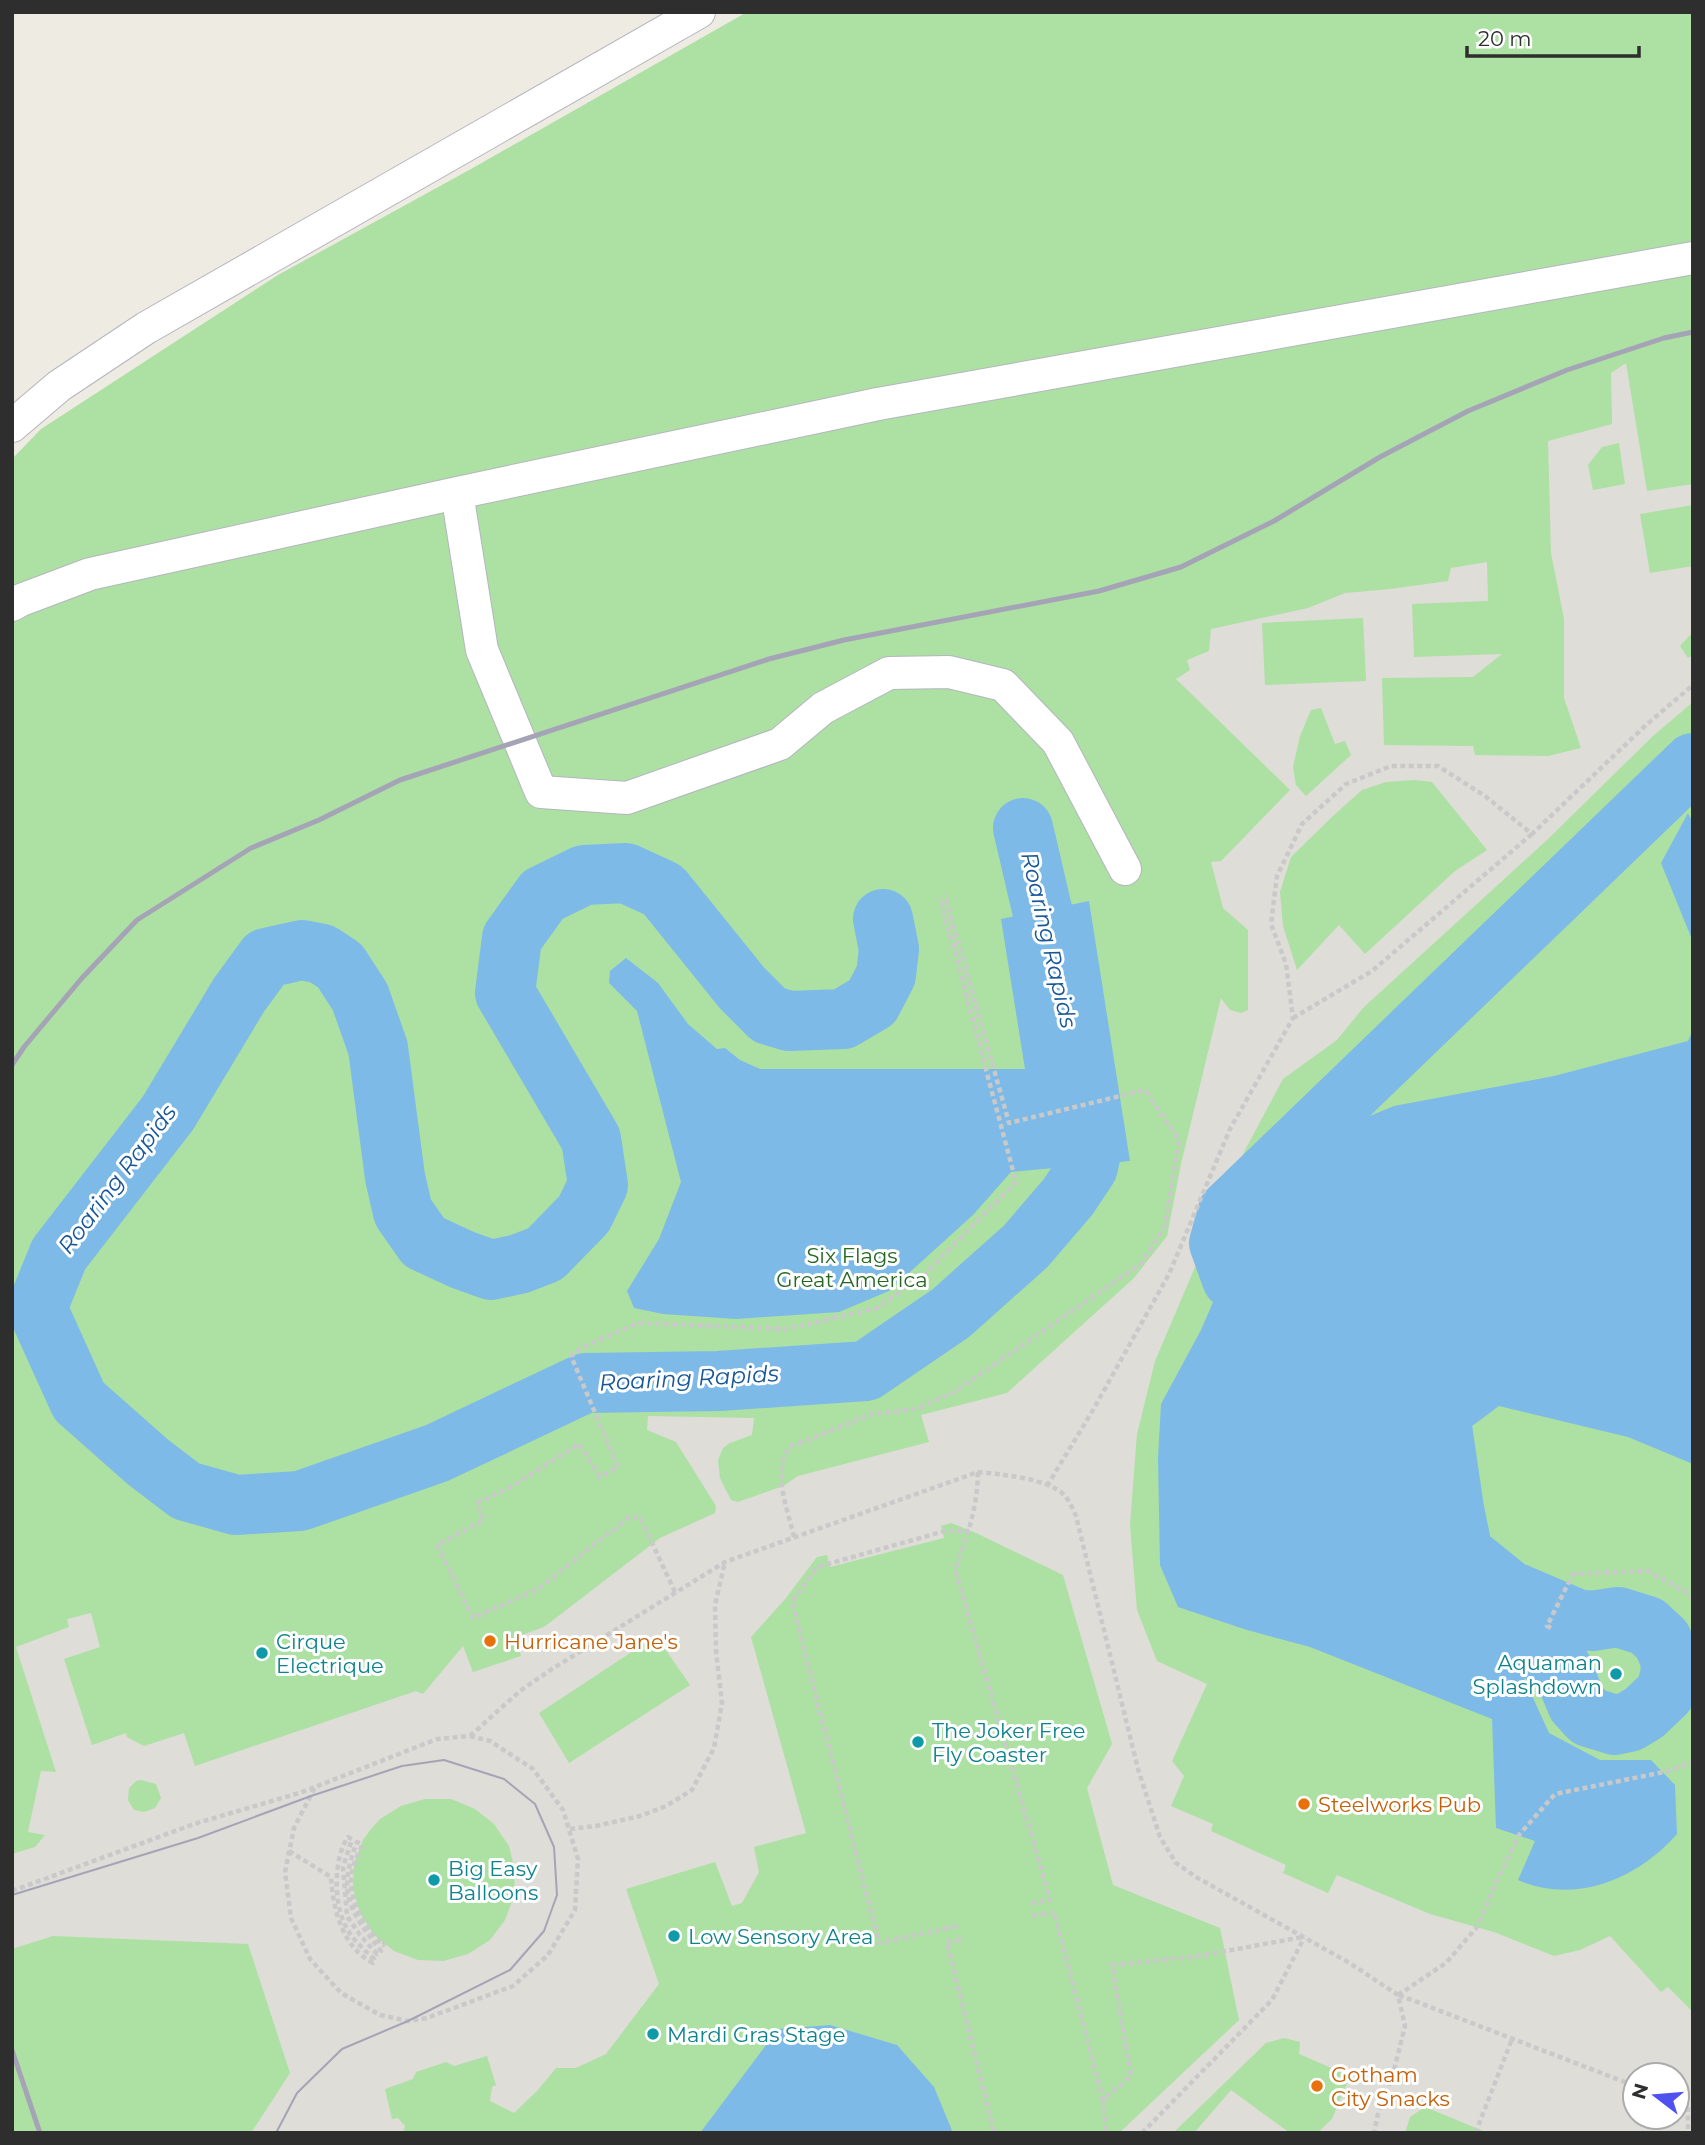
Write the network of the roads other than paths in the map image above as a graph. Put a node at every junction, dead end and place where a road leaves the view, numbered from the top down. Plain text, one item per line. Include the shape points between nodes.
1 (699, 12) edge
2 (1693, 258) edge
3 (12, 426) edge
4 (457, 493) junction
5 (12, 605) edge
6 (1125, 869) dead end

1 - 3 lane via 146,328 59,386
2 - 4 lane via 878,404
4 - 5 lane via 90,574
4 - 6 lane via 482,650 541,792 627,798 780,744 823,708 889,673 949,671 1003,685 1058,742

